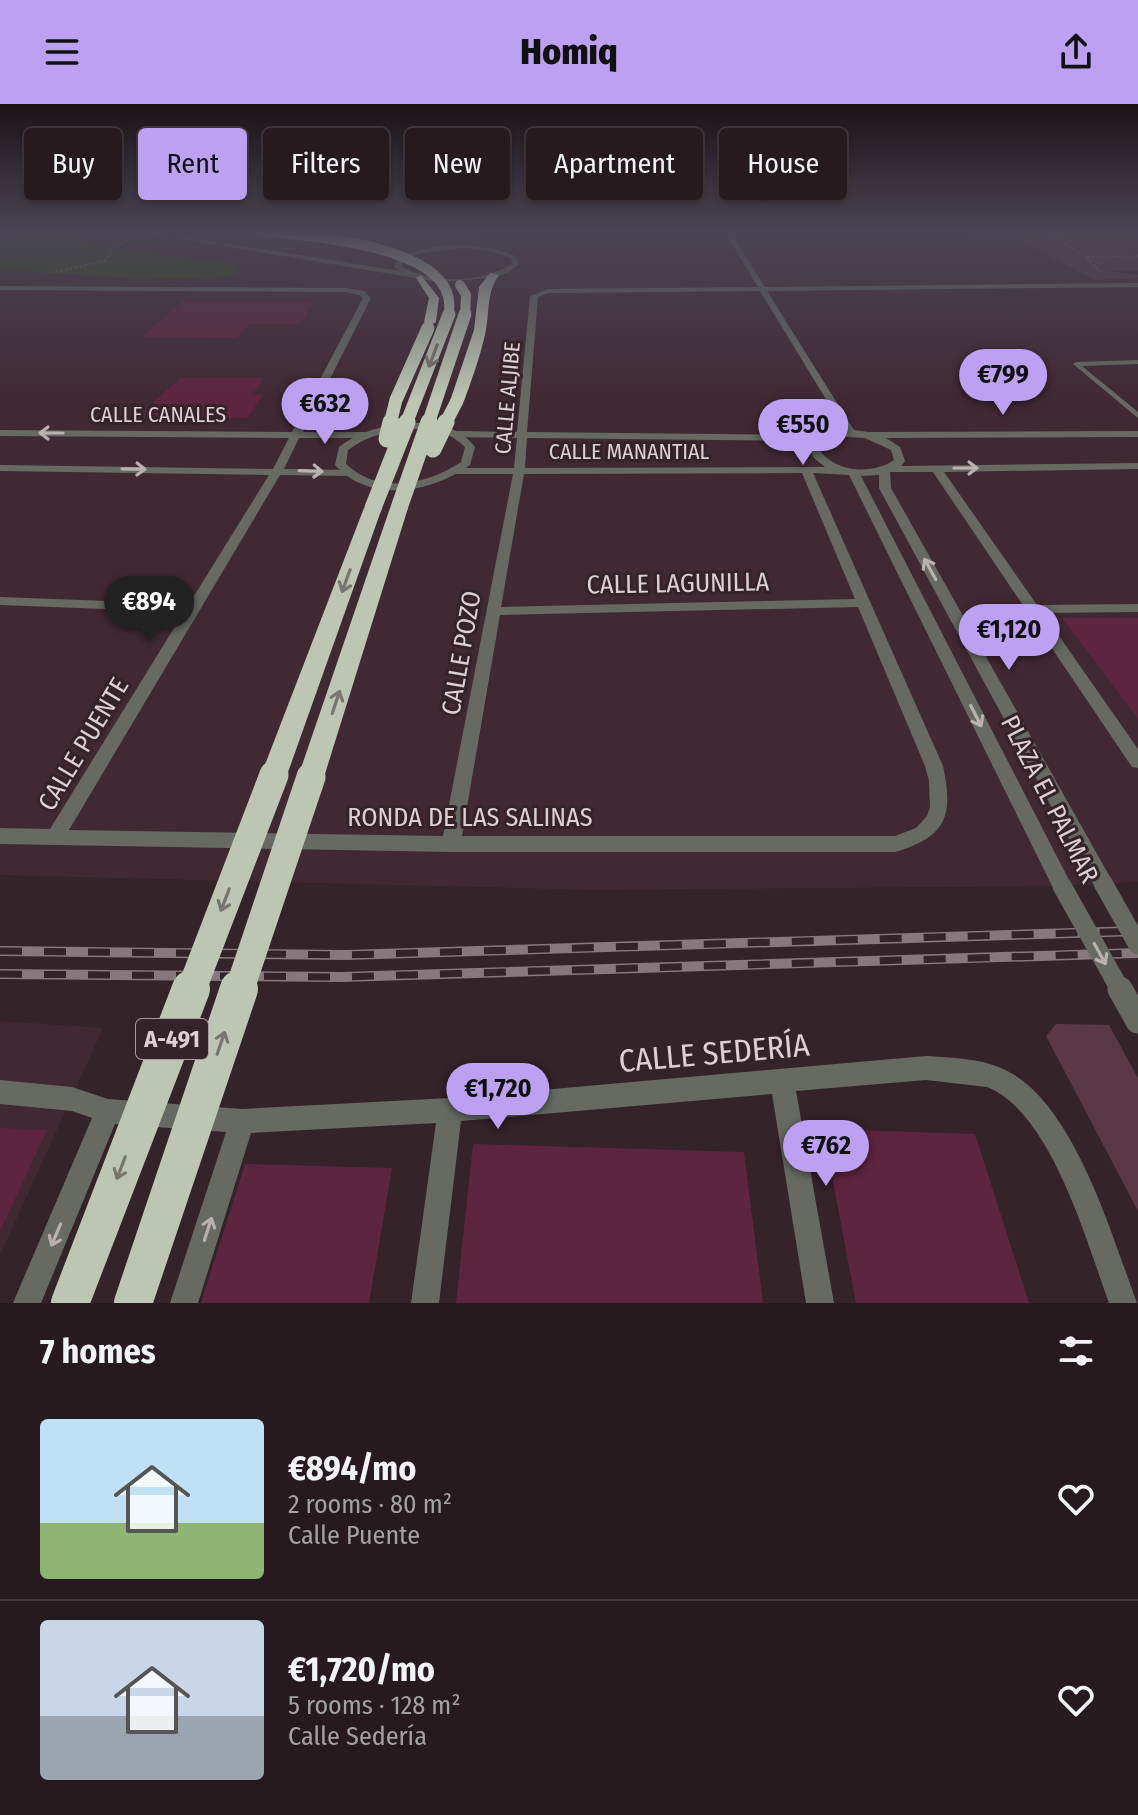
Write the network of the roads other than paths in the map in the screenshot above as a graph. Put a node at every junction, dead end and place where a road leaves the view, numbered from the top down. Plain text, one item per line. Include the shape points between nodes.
1 (424, 287) edge
2 (446, 287) edge
3 (460, 287) edge
4 (484, 287) edge
5 (893, 287) edge
6 (0, 288) edge
7 (762, 288) junction
8 (36, 289) junction
9 (59, 289) junction
10 (28, 294) dead end
11 (50, 294) dead end
12 (1138, 362) edge
13 (1138, 416) edge
14 (0, 433) edge
15 (851, 433) junction
16 (458, 434) junction
17 (1138, 434) edge
18 (297, 435) junction
19 (364, 435) junction
20 (868, 435) junction
21 (521, 436) junction
22 (818, 438) junction
23 (392, 456) junction
24 (413, 466) junction
25 (1138, 466) edge
26 (0, 468) edge
27 (936, 468) junction
28 (519, 470) junction
29 (851, 470) junction
30 (886, 470) junction
31 (277, 471) junction
32 (457, 471) junction
33 (807, 472) junction
34 (346, 473) junction
35 (0, 601) edge
36 (864, 603) junction
37 (194, 608) junction
38 (1138, 608) edge
39 (1033, 609) junction
40 (493, 611) junction
41 (1138, 762) edge
42 (0, 836) edge
43 (55, 837) junction
44 (451, 844) junction
45 (1138, 945) edge
46 (1138, 1021) edge
47 (782, 1081) junction
48 (0, 1092) edge
49 (450, 1110) junction
50 (108, 1111) junction
51 (242, 1121) junction
52 (27, 1303) edge
53 (70, 1303) edge
54 (133, 1303) edge
55 (184, 1303) edge
56 (425, 1303) edge
57 (820, 1303) edge
58 (1123, 1303) edge

1 - 23 highway, bridge via 434,298 430,322 396,400 387,438
2 -> 23 highway, A-491, bridge via 451,301 446,323
3 - 24 highway, A-491, bridge via 466,295 465,318
4 - 24 highway, bridge via 486,306 457,401 433,449
5 - 7 street
6 - 8 street
7 - 15 street
7 - 21 street, CALLE ALJIBE via 548,291 534,296
8 - 9 street
8 - 10 lane
9 - 11 lane
9 - 18 street, CALLE PUENTE via 361,293 366,302
12 - 13 lane via 1076,364
18 -> 14 street, CALLE CANALES
15 - 20 street, CALLE MANANTIAL
15 - 22 street, CALLE MANANTIAL
16 - 19 street, CALLE MANANTIAL via 414,425
16 - 21 street, CALLE MANANTIAL
16 - 32 street via 470,455
17 - 20 street
18 - 19 street, CALLE CANALES
18 - 31 street, CALLE PUENTE
19 - 34 street via 343,449 340,465
20 - 30 street, PLAZA EL PALMAR via 889,443 900,455
21 - 22 street, CALLE MANANTIAL
21 - 28 street, CALLE ALJIBE
22 - 29 street via 812,446 816,455
23 -> 53 highway, A-491, bridge
54 -> 24 highway, A-491, bridge
27 -> 25 street
26 -> 31 street
27 - 30 street
27 - 39 street
28 - 32 street, CALLE MANANTIAL
28 - 33 street, CALLE MANANTIAL
28 - 40 street, CALLE POZO
29 - 30 street, CALLE MANANTIAL
29 - 33 street, CALLE MANANTIAL
29 -> 46 street, PLAZA EL PALMAR, bridge via 1062,886
45 -> 30 street, PLAZA EL PALMAR, bridge via 885,488
31 -> 34 street
31 - 37 street, CALLE PUENTE
32 - 34 street, CALLE MANANTIAL via 427,483 389,486
33 - 36 street
35 - 37 street
36 - 40 street, CALLE LAGUNILLA
36 - 44 street, RONDA DE LAS SALINAS via 940,789 940,810 917,839 895,844
37 - 43 street, CALLE PUENTE
38 - 39 street
39 - 41 street
40 - 44 street, CALLE POZO
42 - 43 street, RONDA DE LAS SALINAS
43 - 44 street, RONDA DE LAS SALINAS
47 - 49 street, CALLE SEDERÍA
47 - 57 street
47 - 58 street, CALLE SEDERÍA via 926,1068 1004,1082 1034,1110 1062,1148
48 - 50 street, CALLE SEDERÍA via 72,1099
49 - 51 street, CALLE SEDERÍA
49 - 56 street
50 - 51 street, CALLE SEDERÍA
50 -> 52 street
55 -> 51 street

